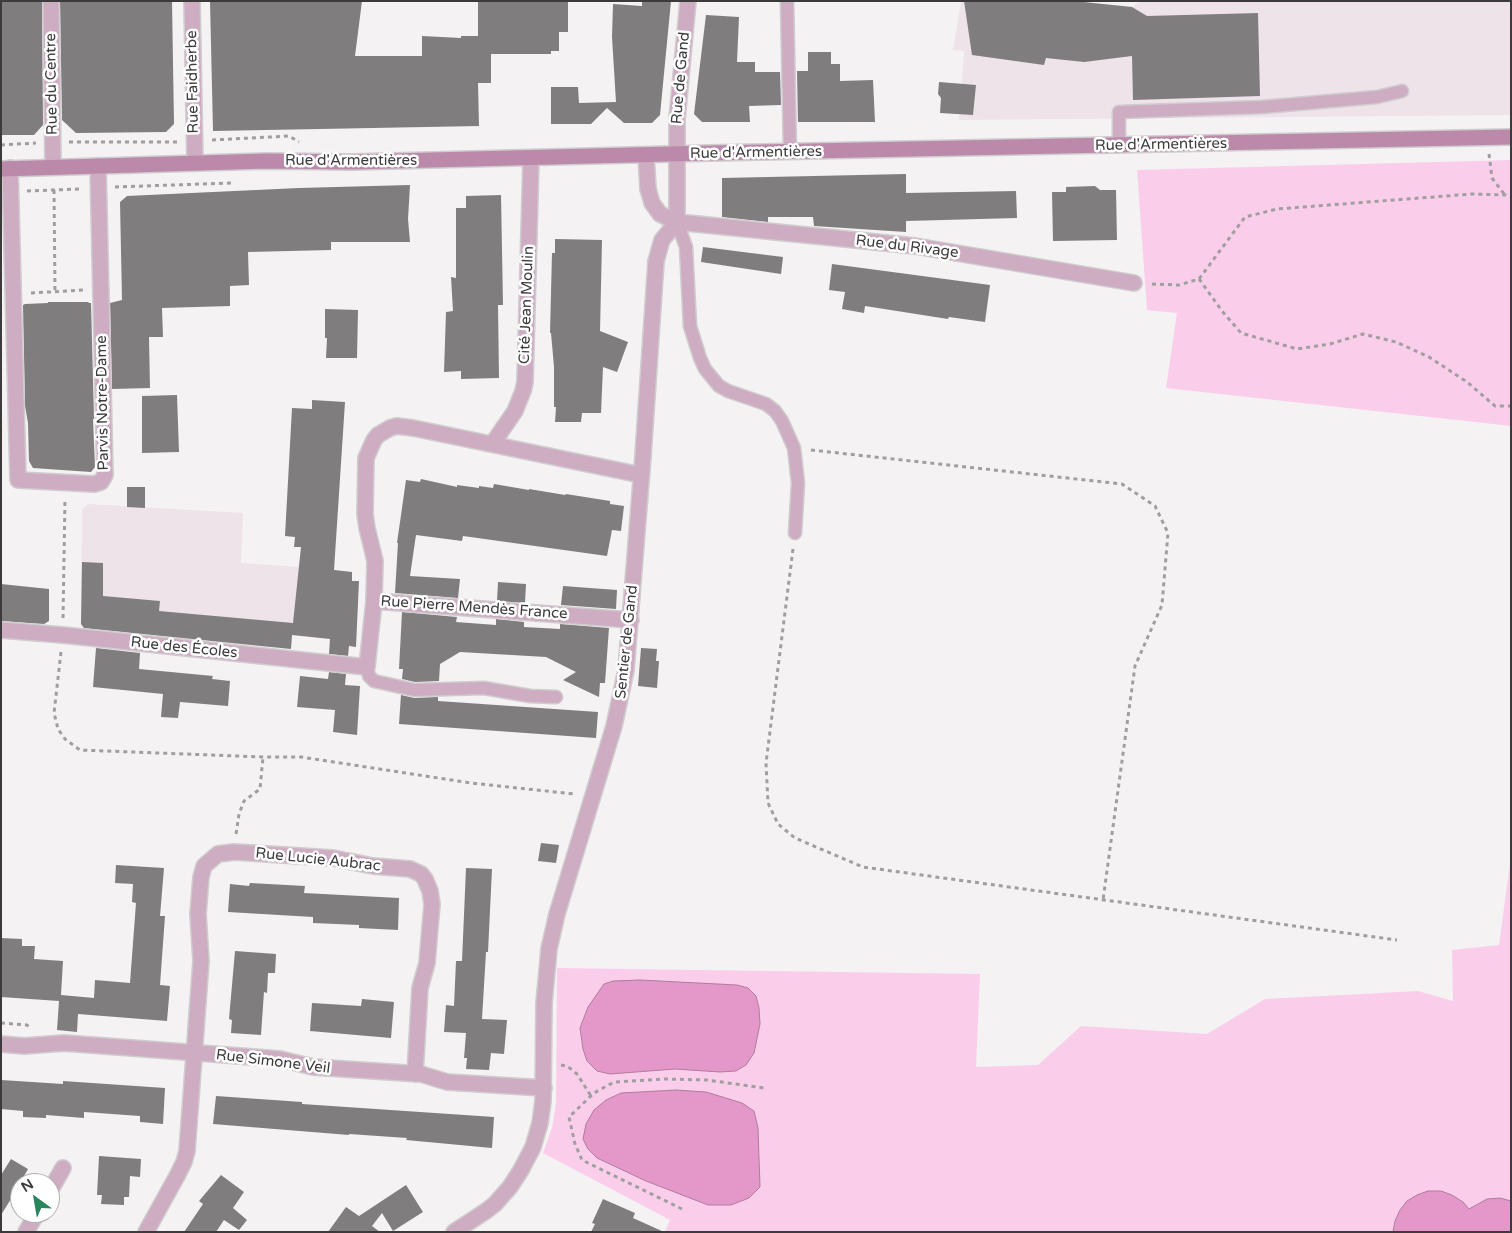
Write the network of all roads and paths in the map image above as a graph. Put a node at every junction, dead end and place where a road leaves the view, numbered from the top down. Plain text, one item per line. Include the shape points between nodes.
1 (51, 1) edge
2 (192, 1) edge
3 (688, 1) edge
4 (787, 1) edge
5 (1402, 91) dead end
6 (1511, 137) edge
7 (1489, 138) junction
8 (37, 143) dead end
9 (1, 145) edge
10 (1119, 146) junction
11 (790, 152) junction
12 (677, 154) junction
13 (646, 155) junction
14 (531, 158) junction
15 (195, 163) junction
16 (98, 166) junction
17 (53, 167) junction
18 (6, 168) edge
19 (87, 189) dead end
20 (54, 190) junction
21 (19, 191) dead end
22 (1506, 195) junction
23 (1511, 197) edge
24 (677, 222) junction
25 (1199, 279) junction
26 (1134, 283) joint
27 (101, 289) junction
28 (55, 292) junction
29 (13, 293) junction
30 (1511, 406) edge
31 (493, 443) junction
32 (794, 448) junction
33 (641, 475) junction
34 (65, 484) junction
35 (795, 533) joint
36 (374, 601) junction
37 (631, 620) junction
38 (1, 630) edge
39 (63, 635) junction
40 (367, 667) junction
41 (556, 697) dead end
42 (264, 757) junction
43 (593, 796) junction
44 (234, 852) junction
45 (1103, 900) junction
46 (1397, 940) dead end
47 (1, 1044) edge
48 (194, 1053) junction
49 (556, 1064) dead end
50 (415, 1074) junction
51 (544, 1088) junction
52 (764, 1088) dead end
53 (591, 1096) junction
54 (63, 1168) dead end
55 (60, 1173) edge
56 (682, 1209) dead end
57 (146, 1232) edge
58 (454, 1232) edge

1 - 17 street, Rue du Centre
2 - 15 street, Rue Faidherbe
3 - 12 street, Rue de Gand via 677,119
4 - 11 lane
5 - 10 lane via 1377,97 1262,107 1119,112
6 - 7 main road, Rue d'Armentières
7 - 10 main road, Rue d'Armentières
7 - 22 path via 1492,178
8 - 9 path
10 - 11 main road, Rue d'Armentières
11 - 12 main road, Rue d'Armentières
12 - 13 main road, Rue d'Armentières
12 - 24 street
13 - 14 main road, Rue d'Armentières
13 - 24 street, Rue du Rivage via 652,203 660,214
14 - 15 main road, Rue d'Armentières
14 - 31 street, Cité Jean Moulin via 523,391 515,412
15 - 16 main road, Rue d'Armentières
16 - 17 main road, Rue d'Armentières
16 - 27 street, Parvis Notre-Dame
17 - 18 main road, Rue d'Armentières
18 - 29 street, Parvis Notre-Dame
19 - 20 path
20 - 21 path
20 - 28 path
22 - 23 path
22 - 25 path via 1472,194 1277,209 1245,217
24 - 26 street, Rue du Rivage via 914,246
24 - 32 lane via 686,246 690,326 705,369 728,391 766,404 775,411
24 - 33 street, Sentier de Gand via 662,240 656,261
25 - 26 path via 1179,285
25 - 30 path via 1242,333 1297,350 1363,334 1396,342 1429,357 1467,382 1495,406
27 - 28 path
27 - 34 street, Parvis Notre-Dame via 105,475 98,484
28 - 29 path
29 - 34 street, Parvis Notre-Dame via 18,480
31 - 33 street
31 - 36 street via 405,426 390,428 374,440 366,458 365,514 375,561
32 - 35 lane via 798,483
32 - 45 path via 1122,484 1155,506 1168,533 1162,604 1135,666
33 - 37 street, Sentier de Gand
34 - 39 path
35 - 45 path via 766,763 768,803 778,824 795,838 863,867
36 - 37 street, Rue Pierre Mendès France
36 - 40 street, Rue Pierre Mendès France
37 - 43 street, Sentier de Gand via 620,706
38 - 39 street, Rue des Écoles
39 - 40 street, Rue des Écoles
39 - 42 path via 54,713 65,740 80,750
40 - 41 lane via 374,681 414,690 484,688
42 - 43 path via 300,757 471,783
42 - 44 path via 260,789 244,802 239,814
43 - 51 street, Sentier de Gand via 549,949 544,1004
44 - 48 street, Rue Lucie Aubrac via 213,857 204,866 200,877 198,914 202,961
44 - 50 street, Rue Lucie Aubrac via 333,858 404,868 416,871 425,879 432,904 427,962 420,988
45 - 46 path
47 - 48 street, Rue Simone Veil via 64,1043
48 - 50 street, Rue Simone Veil via 280,1059 313,1067
48 - 57 street, Rue Lucie Aubrac via 186,1156
49 - 53 path via 567,1066 577,1074
50 - 51 street, Rue Simone Veil via 447,1082
51 - 58 street, Sentier de Gand via 537,1135 521,1170 495,1204
52 - 53 path via 707,1080 664,1079 614,1082
53 - 56 path via 569,1117 582,1160
54 - 55 street

